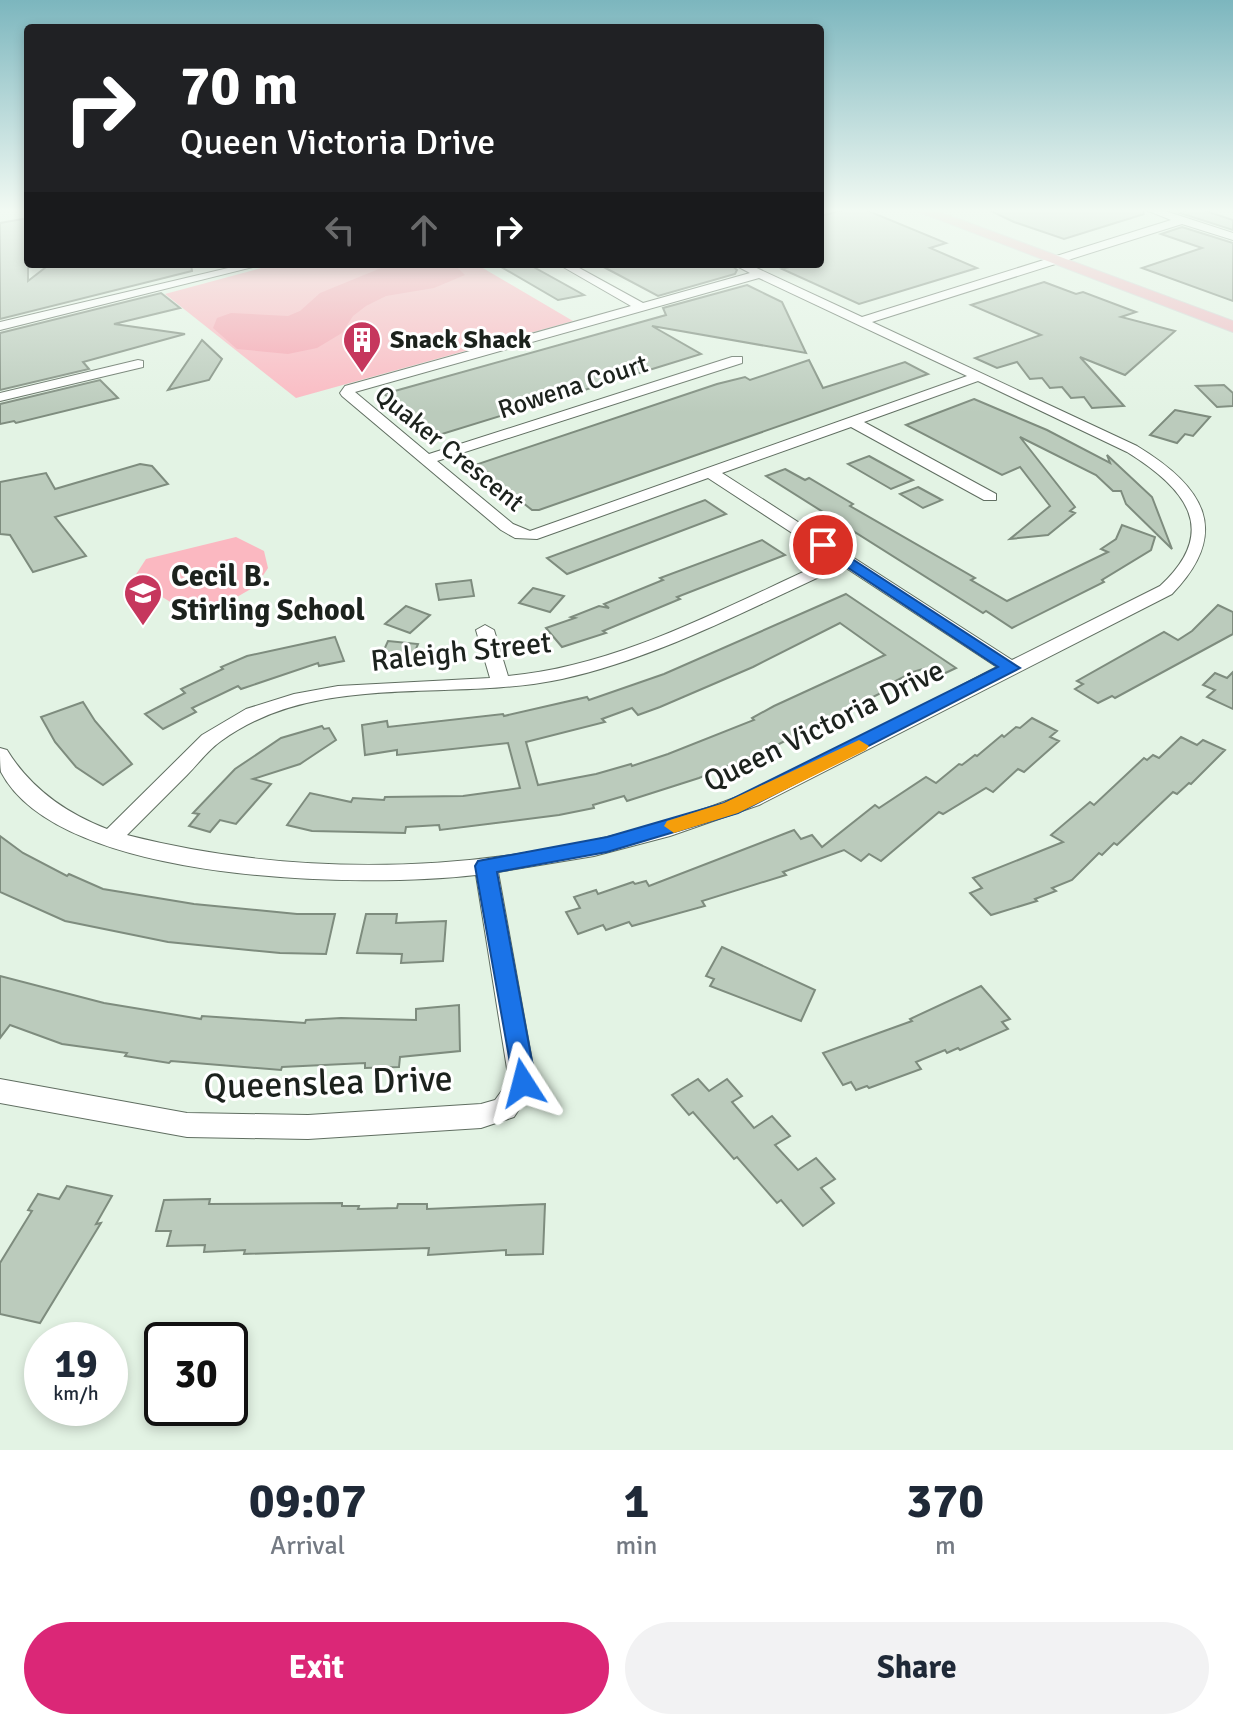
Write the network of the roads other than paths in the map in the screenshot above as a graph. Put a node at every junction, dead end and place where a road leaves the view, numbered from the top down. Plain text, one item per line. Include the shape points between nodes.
1 (208, 278) edge
2 (589, 278) edge
3 (747, 278) edge
4 (768, 278) edge
5 (998, 278) edge
6 (1101, 278) edge
7 (642, 307) junction
8 (859, 322) junction
9 (0, 326) edge
10 (1233, 327) edge
11 (737, 360) dead end
12 (138, 364) dead end
13 (977, 377) junction
14 (0, 397) edge
15 (853, 422) junction
16 (424, 460) junction
17 (711, 473) junction
18 (990, 497) dead end
19 (846, 559) junction
20 (485, 630) dead end
21 (1011, 668) junction
22 (501, 683) junction
23 (0, 755) edge
24 (110, 839) junction
25 (486, 866) junction
26 (0, 1091) edge

1 - 9 street
2 - 7 street
3 - 7 street, Quaker Crescent
4 - 8 street, Queen Victoria Drive
5 - 8 street
6 - 10 main road
7 - 16 street, Quaker Crescent via 350,389 349,398
8 - 13 street, Queen Victoria Drive
11 - 16 street, Rowena Court
12 - 14 street
13 - 15 street, Quaker Crescent
13 - 21 street, Queen Victoria Drive via 1161,465 1197,503 1204,531 1202,554 1186,576
15 - 17 street, Quaker Crescent
15 - 18 street
16 - 17 street, Quaker Crescent via 507,527 531,536
17 - 19 street
19 - 21 street
19 - 22 street, Raleigh Street via 612,658
20 - 22 street
21 - 25 street, Queen Victoria Drive via 731,808 607,844
22 - 24 street, Raleigh Street via 311,696 255,713 214,737
23 - 24 street, Queen Victoria Drive via 21,786 49,810
24 - 25 street, Queen Victoria Drive via 197,860 258,867 388,873
25 - 26 street, Queenslea Drive via 523,1083 504,1109 481,1116 308,1127 187,1125

